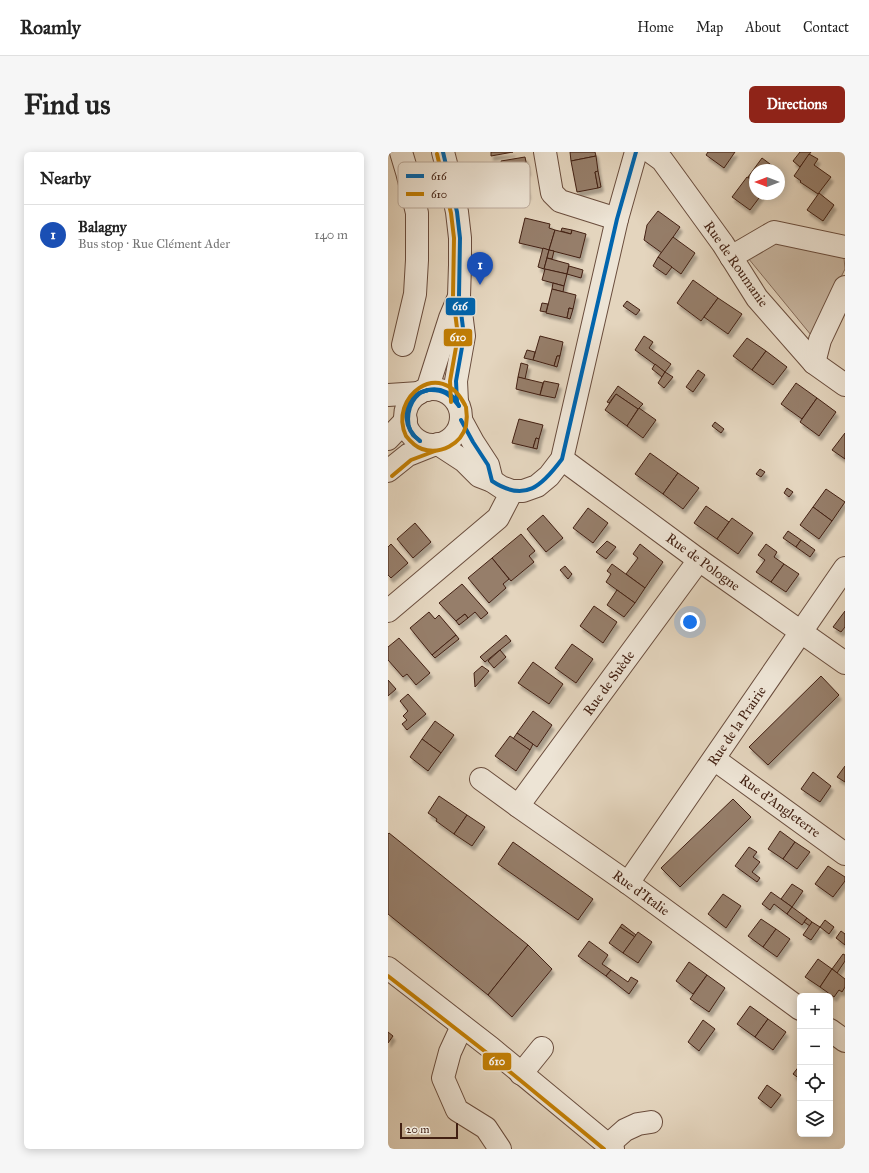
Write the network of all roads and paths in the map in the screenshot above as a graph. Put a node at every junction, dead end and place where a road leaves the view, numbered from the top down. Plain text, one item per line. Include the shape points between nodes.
1 (401, 152) edge
2 (443, 152) edge
3 (545, 152) edge
4 (636, 152) edge
5 (651, 152) edge
6 (404, 162) edge
7 (446, 162) edge
8 (416, 208) edge
9 (455, 208) edge
10 (617, 219) junction
11 (845, 247) edge
12 (731, 257) junction
13 (845, 288) edge
14 (459, 296) junction
15 (403, 345) dead end
16 (814, 363) junction
17 (845, 385) edge
18 (423, 392) junction
19 (388, 395) edge
20 (459, 411) junction
21 (400, 417) edge
22 (388, 439) edge
23 (436, 445) junction
24 (562, 459) junction
25 (388, 471) edge
26 (492, 481) junction
27 (512, 492) junction
28 (699, 560) junction
29 (845, 568) edge
30 (388, 611) edge
31 (801, 631) junction
32 (845, 663) edge
33 (714, 759) junction
34 (481, 779) dead end
35 (518, 806) junction
36 (845, 854) edge
37 (628, 883) junction
38 (388, 968) edge
39 (797, 1007) edge
40 (462, 1026) junction
41 (833, 1032) edge
42 (845, 1042) edge
43 (542, 1048) dead end
44 (521, 1074) junction
45 (651, 1122) dead end
46 (611, 1147) edge
47 (500, 1149) edge

1 - 6 street
2 - 7 street
3 - 10 street via 552,192 560,201
4 - 10 street
5 - 12 street, Rue de Roumanie via 662,160
8 - 15 street via 415,294
9 - 14 street via 460,265
10 - 24 street
11 - 12 street via 774,232
12 - 16 street, Rue de Roumanie via 757,298
13 - 16 street via 820,340
14 - 18 street
14 - 20 street via 464,336 456,381
16 - 17 street, Rue de Roumanie
18 - 19 street
18 - 20 street via 434,389 447,393
18 - 21 street via 413,398
20 - 23 street via 459,427 456,433 445,442
20 - 26 street via 473,442 488,465
21 - 22 street
21 - 23 street via 418,440
23 - 25 street via 408,455
23 - 26 street via 464,461 479,476
24 - 27 street via 549,476 537,486
24 - 28 street, Rue de Pologne
26 - 27 street
27 - 30 street via 498,518
28 - 31 street, Rue de Pologne
28 - 35 street, Rue de Suède
29 - 31 street, Rue de la Prairie
31 - 32 street, Rue de Pologne
31 - 33 street, Rue de la Prairie
33 - 36 street, Rue d'Angleterre
33 - 37 street, Rue de la Prairie
34 - 35 street, Rue d'Italie
35 - 37 street, Rue d'Italie
37 - 39 street, Rue d'Italie
38 - 40 street
40 - 44 street
40 - 47 street via 450,1052 443,1078 457,1110 486,1128
41 - 42 street
43 - 44 street
44 - 46 street
45 - 46 street via 624,1130

